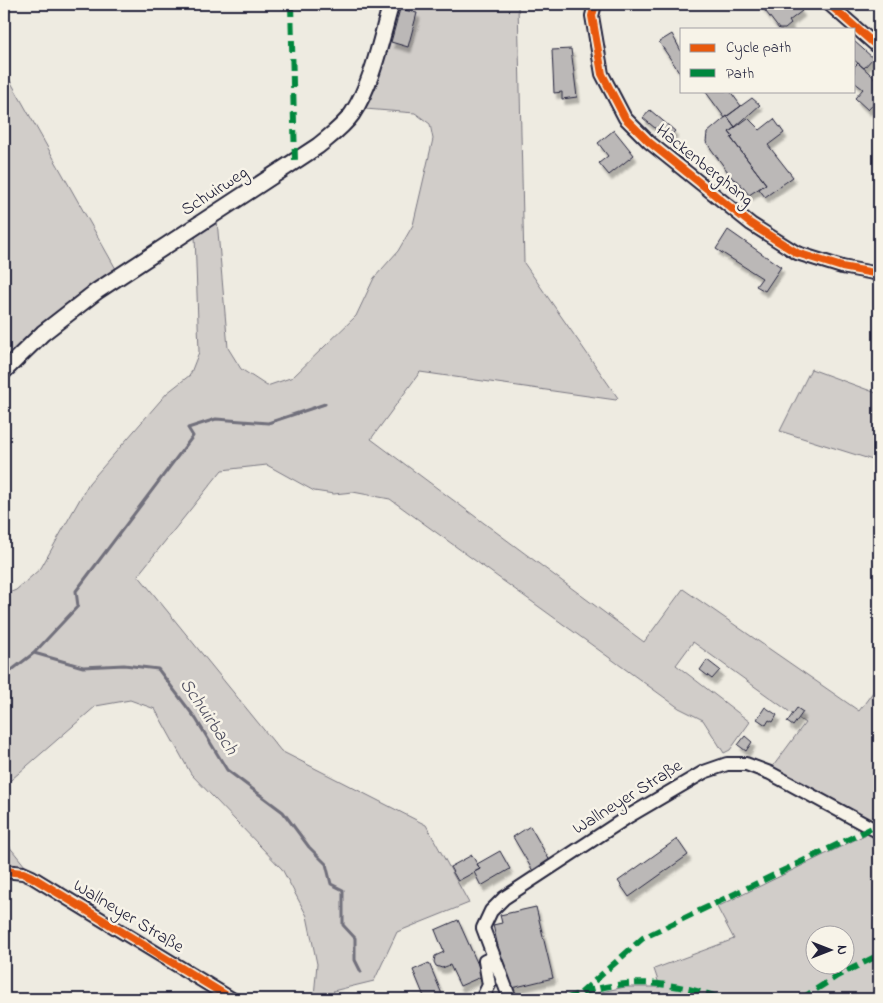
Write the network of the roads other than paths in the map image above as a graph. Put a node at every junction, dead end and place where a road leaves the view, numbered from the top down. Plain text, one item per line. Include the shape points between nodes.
1 (391, 4) edge
2 (595, 4) edge
3 (828, 4) edge
4 (878, 45) edge
5 (879, 274) edge
6 (4, 371) edge
7 (879, 832) edge
8 (4, 871) edge
9 (494, 957) junction
10 (232, 999) edge
11 (482, 999) edge
12 (510, 999) edge

1 - 6 main road, Schuirweg via 362,93 340,129 98,291 43,334
2 - 5 street, Hackenberghang via 592,16 602,74 625,118 649,142 752,224 797,253
3 - 4 street
7 - 9 street, Wallneyer Straße via 770,773 746,764 727,764 704,772 629,816 504,898 491,912 483,928
8 - 10 street, Wallneyer Straße via 32,877
9 - 11 street via 485,961 489,985
9 - 12 street, Wallneyer Straße

